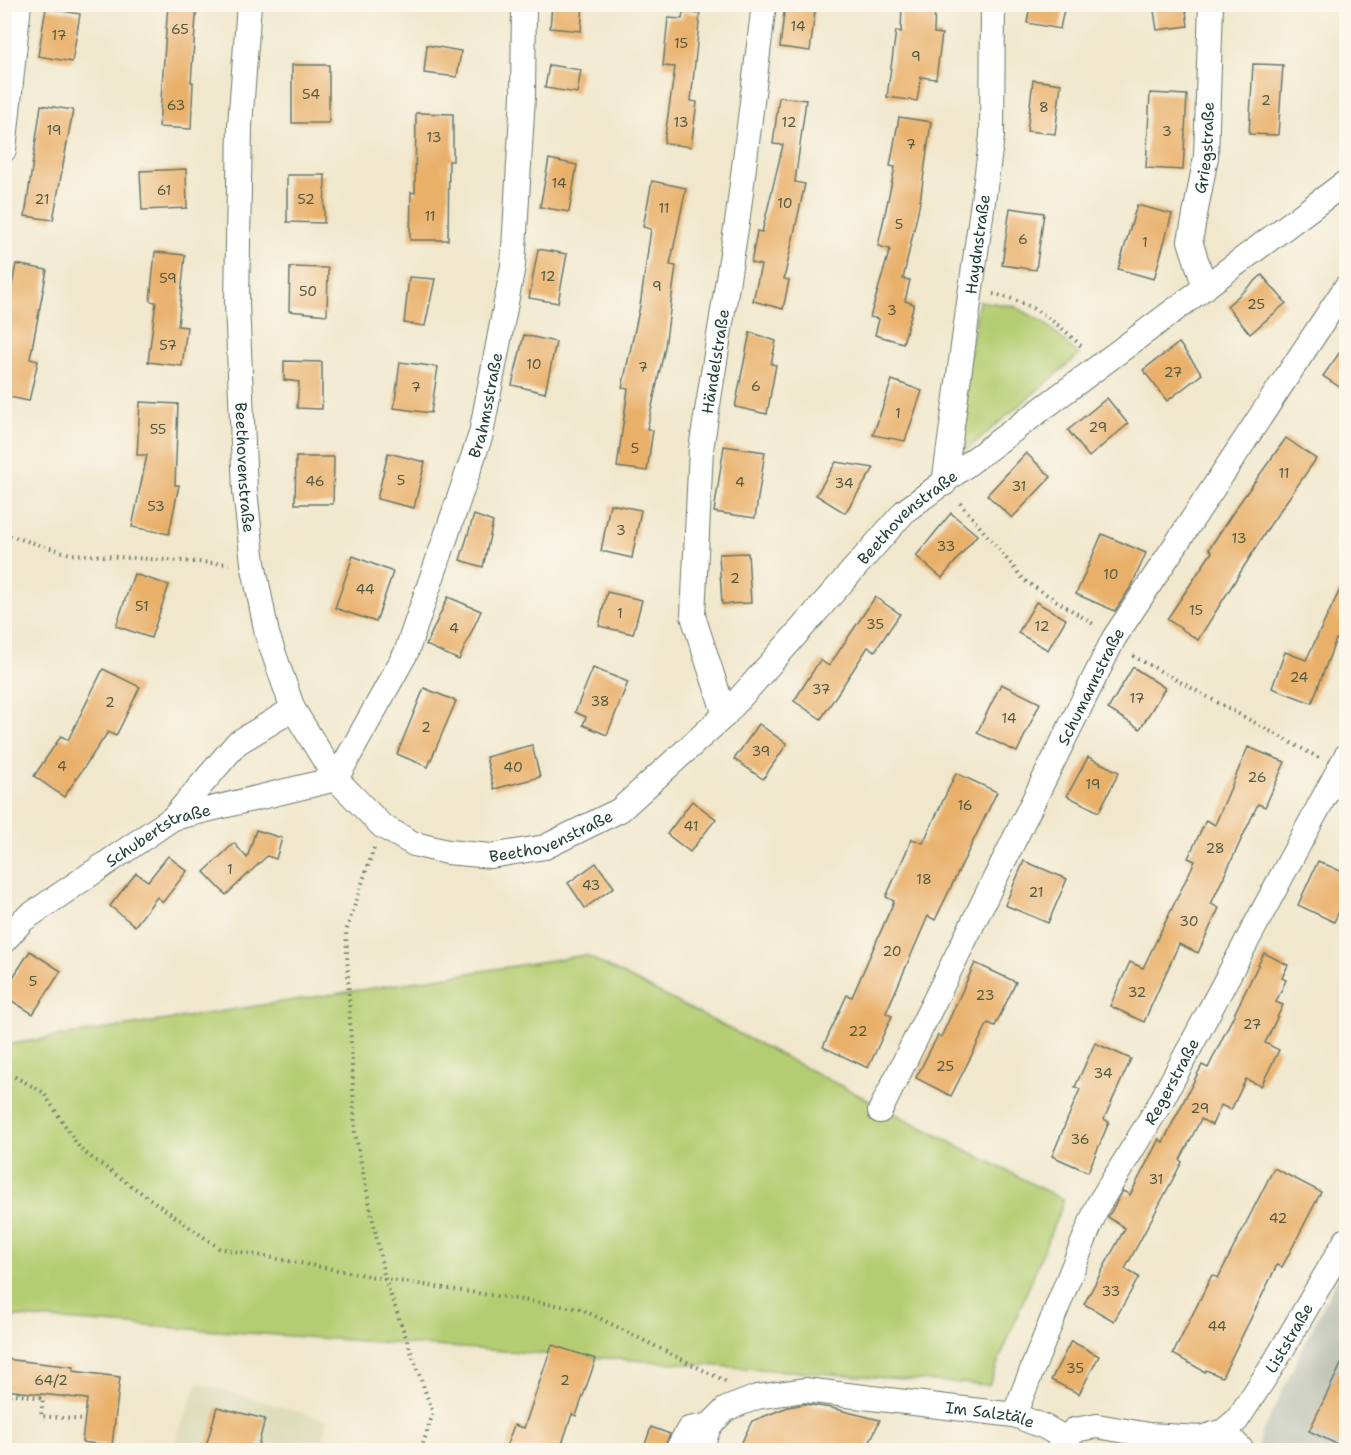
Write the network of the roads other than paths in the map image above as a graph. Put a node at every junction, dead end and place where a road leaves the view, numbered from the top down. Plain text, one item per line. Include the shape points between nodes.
1 (19, 4) edge
2 (249, 4) edge
3 (524, 4) edge
4 (764, 4) edge
5 (993, 4) edge
6 (1211, 4) edge
7 (4, 150) edge
8 (1347, 182) edge
9 (1347, 286) edge
10 (1205, 288) junction
11 (944, 484) junction
12 (293, 709) junction
13 (725, 715) junction
14 (1347, 756) edge
15 (336, 779) junction
16 (173, 818) junction
17 (4, 941) edge
18 (880, 1111) dead end
19 (1347, 1240) edge
20 (1014, 1415) junction
21 (710, 1425) junction
22 (1224, 1431) junction
23 (1062, 1445) edge
24 (677, 1450) edge
25 (700, 1450) edge
26 (1242, 1450) edge

1 - 7 street
2 - 12 street, Beethovenstraße via 240,125 237,303 245,491 253,563 267,634
3 - 15 street, Brahmsstraße via 524,96 513,266 481,434 406,653
4 - 13 street, Händelstraße via 738,216 701,448 693,616
5 - 11 street, Haydnstraße via 992,136
6 - 10 street, Griegstraße via 1206,157 1190,241
8 - 10 street, Beethovenstraße
9 - 18 street, Schumannstraße via 1114,638
10 - 11 street, Beethovenstraße
11 - 13 street, Beethovenstraße via 905,511
12 - 15 street, Beethovenstraße
12 - 16 street via 237,743
13 - 15 street, Beethovenstraße via 620,810 545,847 491,856 414,844 382,826
14 - 20 street, Regerstraße via 1158,1107 1098,1205
15 - 16 street, Schubertstraße
16 - 17 street, Schubertstraße via 23,920
19 - 22 street, Liststraße via 1273,1365 1238,1419
20 - 21 street, Im Salztäle via 805,1390 757,1397 726,1409
20 - 23 street, Im Salztäle via 1045,1427
21 - 24 street via 689,1429
21 - 25 street
22 - 23 street, Im Salztäle via 1201,1438 1097,1426 1074,1430
22 - 26 street

